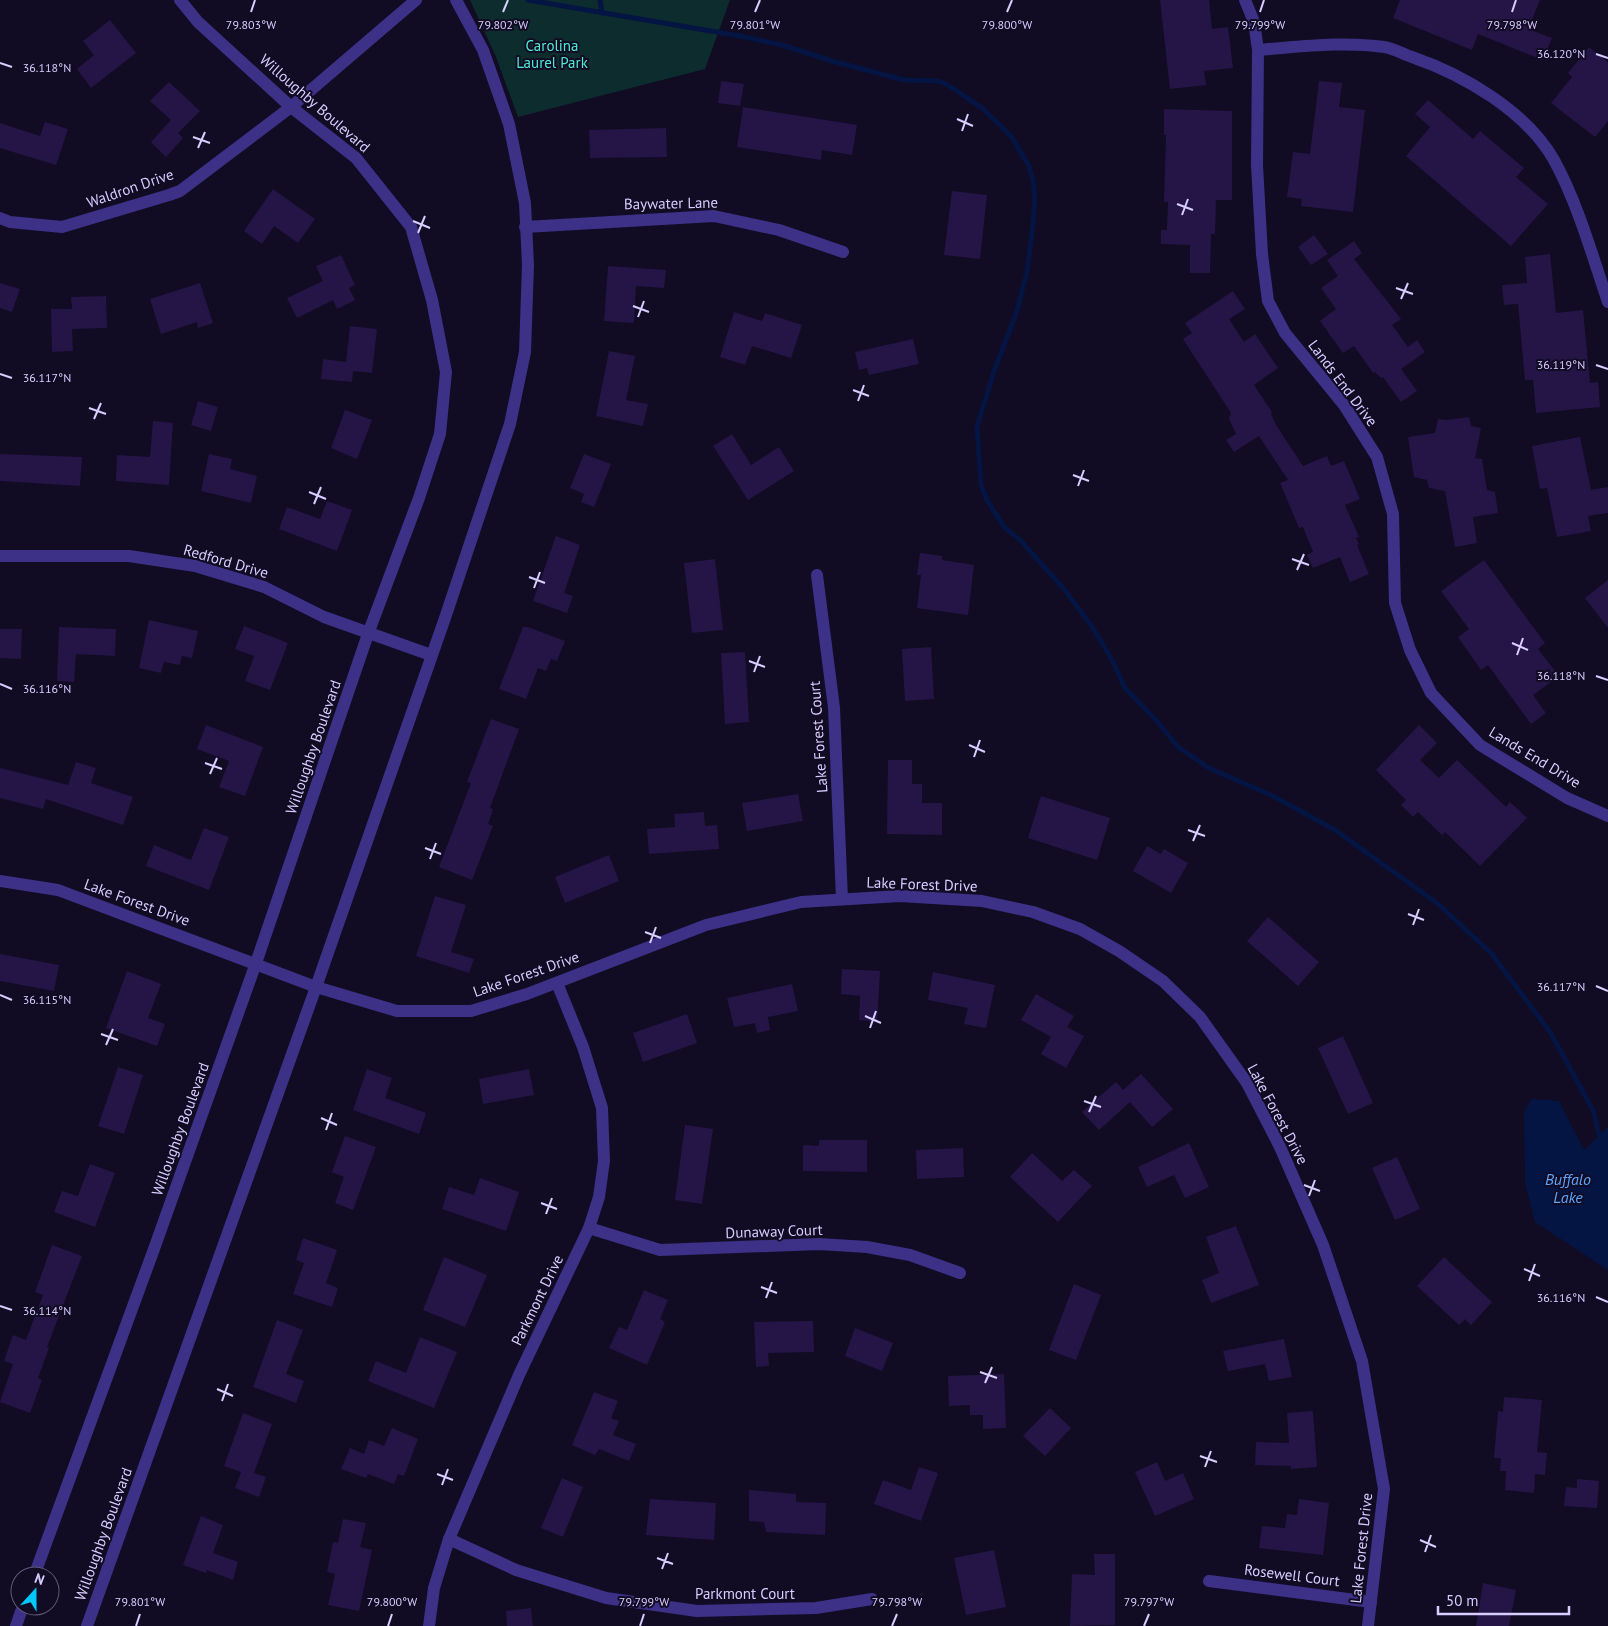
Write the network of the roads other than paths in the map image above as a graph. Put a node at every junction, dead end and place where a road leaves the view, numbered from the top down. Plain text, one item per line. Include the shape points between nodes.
1 (180, 0) edge
2 (416, 0) edge
3 (456, 0) edge
4 (1245, 0) edge
5 (1258, 50) junction
6 (291, 107) junction
7 (0, 218) edge
8 (526, 227) junction
9 (843, 252) dead end
10 (1608, 302) edge
11 (0, 556) edge
12 (817, 575) dead end
13 (368, 634) junction
14 (431, 655) junction
15 (1608, 816) edge
16 (0, 881) edge
17 (842, 899) junction
18 (256, 963) junction
19 (557, 983) junction
20 (316, 987) junction
21 (589, 1228) junction
22 (960, 1273) dead end
23 (449, 1539) junction
24 (38, 1566) edge
25 (1209, 1581) dead end
26 (872, 1599) dead end
27 (1371, 1602) junction
28 (87, 1626) edge
29 (429, 1626) edge
30 (1368, 1626) edge

1 - 6 street, Willoughby Boulevard via 198,22
2 - 6 street, Waldron Drive
3 - 8 street, Willoughby Boulevard via 483,50 509,124 525,203
4 - 5 street, Lands End Drive via 1254,22
5 - 10 street via 1326,45 1385,47 1470,82 1519,116 1553,159 1577,213
5 - 15 street, Lands End Drive via 1257,165 1268,301 1285,333 1344,405 1377,457 1393,514 1395,603 1410,650 1431,693 1480,745 1567,798
6 - 7 street, Waldron Drive via 180,191 62,227 10,222
6 - 13 street, Willoughby Boulevard via 356,158 411,227 432,300 446,372 440,434
8 - 9 street, Baywater Lane via 714,216 779,230
8 - 14 street, Willoughby Boulevard via 526,352 507,433
11 - 13 street, Redford Drive via 129,556 195,566 264,587 324,617
12 - 17 street, Lake Forest Court via 834,708
13 - 14 street, Redford Drive
13 - 18 street, Willoughby Boulevard
14 - 20 street, Willoughby Boulevard
16 - 18 street, Lake Forest Drive via 58,890
17 - 19 street, Lake Forest Drive via 801,902 706,925
17 - 27 street, Lake Forest Drive via 900,896 982,901 1033,912 1080,929 1119,951 1163,981 1200,1016 1247,1084 1280,1147 1323,1245 1362,1361 1384,1490
18 - 20 street, Lake Forest Drive
18 - 24 street, Willoughby Boulevard
19 - 20 street, Lake Forest Drive via 471,1011 397,1011
19 - 21 street, Parkmont Drive via 583,1047 602,1108 604,1161 599,1197
20 - 28 street, Willoughby Boulevard
21 - 22 street, Dunaway Court via 660,1250 819,1244 867,1247 910,1255
21 - 23 street, Parkmont Drive via 519,1375
23 - 26 street, Parkmont Court via 516,1570 606,1598 697,1611 816,1608
23 - 29 street, Parkmont Drive via 434,1588
25 - 27 street, Rosewell Court
27 - 30 street, Lake Forest Drive

